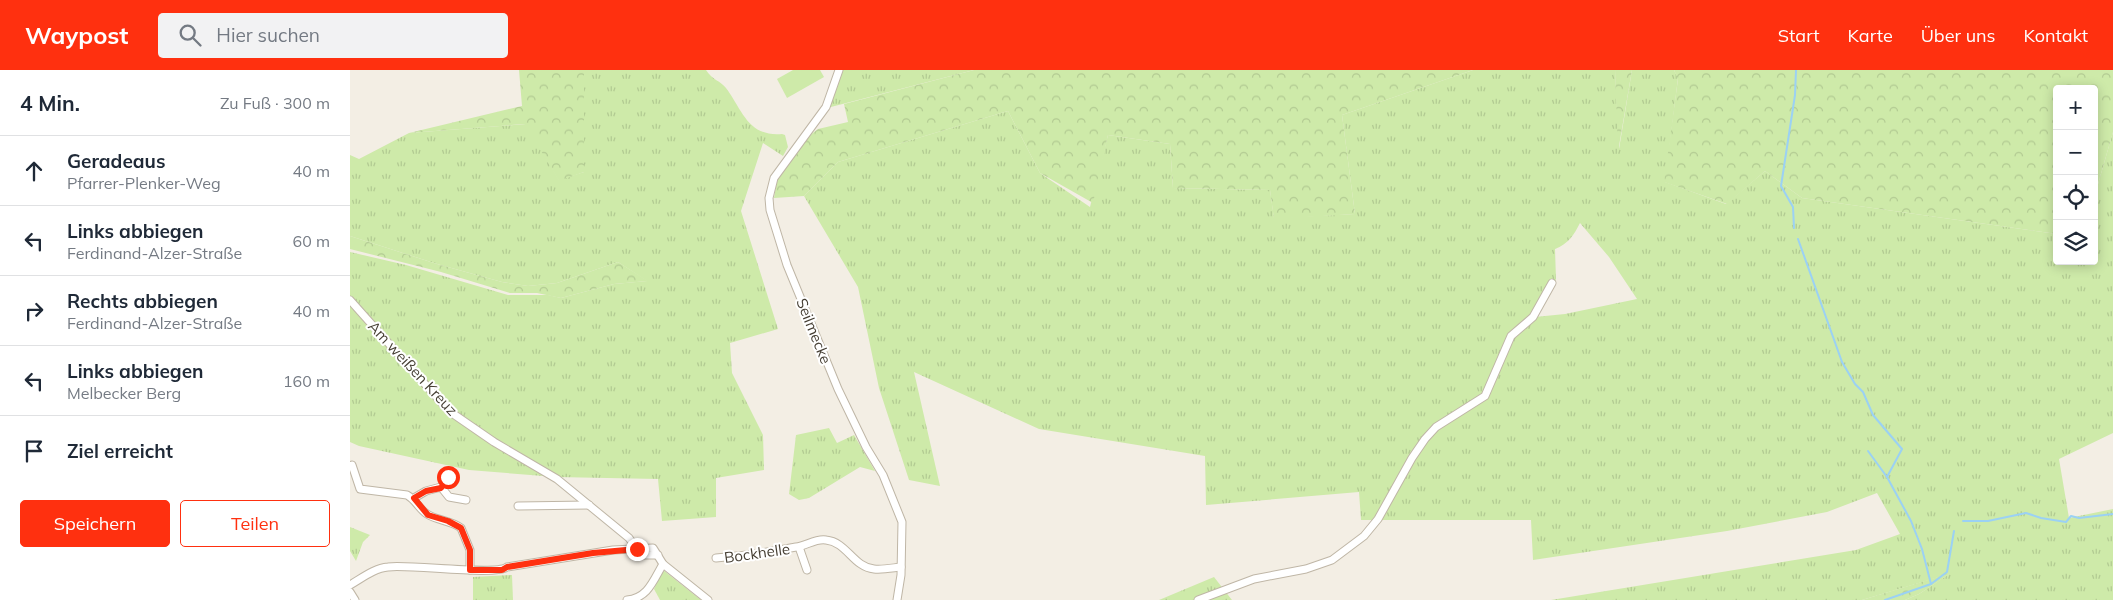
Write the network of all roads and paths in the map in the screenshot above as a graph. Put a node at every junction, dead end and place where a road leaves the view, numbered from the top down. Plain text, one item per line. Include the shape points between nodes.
1 (839, 70) edge
2 (1552, 283) dead end
3 (350, 300) edge
4 (352, 465) dead end
5 (448, 477) dead end
6 (441, 488) junction
7 (414, 498) junction
8 (466, 500) dead end
9 (590, 504) junction
10 (518, 506) dead end
11 (799, 547) junction
12 (637, 549) junction
13 (716, 558) dead end
14 (663, 564) junction
15 (901, 567) junction
16 (470, 570) junction
17 (807, 570) dead end
18 (350, 585) edge
19 (350, 592) edge
20 (355, 600) edge
21 (627, 600) edge
22 (708, 600) edge
23 (897, 600) edge
24 (1198, 600) edge

1 - 15 street, Seilmecke via 821,114 774,178 770,210 787,265 838,390 883,475 902,522
2 - 24 street via 1532,317 1511,336 1485,396 1436,427 1425,439 1378,520 1364,536 1332,560 1306,569 1254,579
3 - 9 street, Am weißen Kreuz via 449,411 557,479
4 - 7 street via 360,489
5 - 6 street
6 - 7 street
6 - 8 street via 449,497
7 - 16 street via 428,515 461,528 470,550
9 - 10 street
9 - 12 street, Am weißen Kreuz
11 - 13 street, Bockhelle
11 - 15 street, Bockhelle via 818,540 830,540 862,565 874,569
11 - 17 street, Bockhelle
12 - 14 street via 653,548
12 - 16 street via 593,553 502,570
14 - 21 street via 649,589 636,599
14 - 22 street
15 - 23 street, Seilmecke
16 - 18 street via 386,567
19 - 20 street

